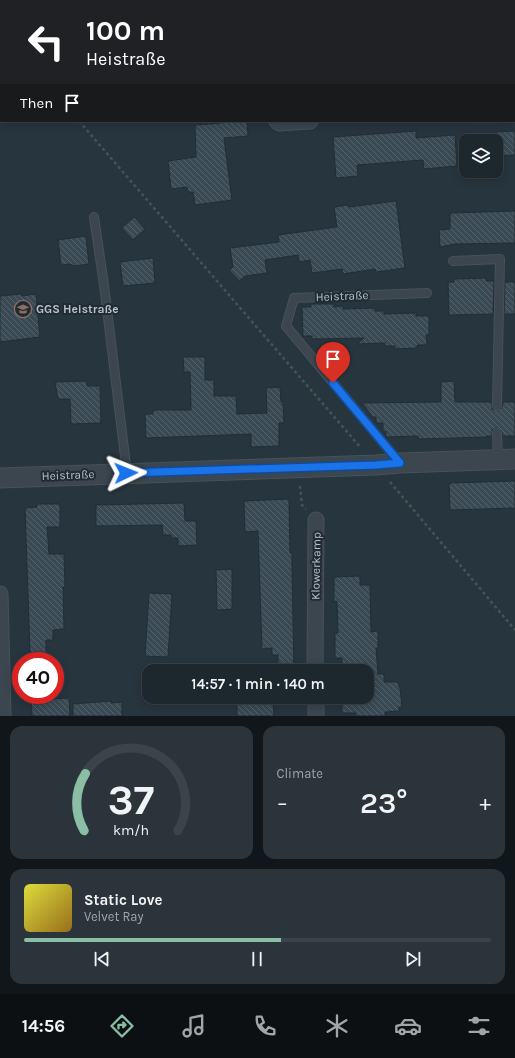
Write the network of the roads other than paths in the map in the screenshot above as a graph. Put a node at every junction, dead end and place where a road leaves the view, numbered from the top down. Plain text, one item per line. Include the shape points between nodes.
1 (278, 122) edge
2 (294, 122) edge
3 (94, 217) dead end
4 (453, 261) dead end
5 (427, 293) dead end
6 (497, 406) dead end
7 (497, 433) dead end
8 (507, 460) edge
9 (400, 463) junction
10 (126, 473) junction
11 (0, 478) edge
12 (316, 520) road end
13 (0, 594) edge
14 (316, 664) edge
15 (316, 704) edge
16 (3, 716) edge
17 (316, 716) edge

1 - 2 street
3 - 10 lane
4 - 6 lane via 500,259
5 - 9 lane, Heistraße via 294,298 286,326
7 - 8 lane, Heistraße
8 - 9 street, Heistraße
9 - 10 street, Heistraße
10 - 11 street, Heistraße
12 - 14 street, Klowerkamp
13 - 16 street
15 - 17 street

